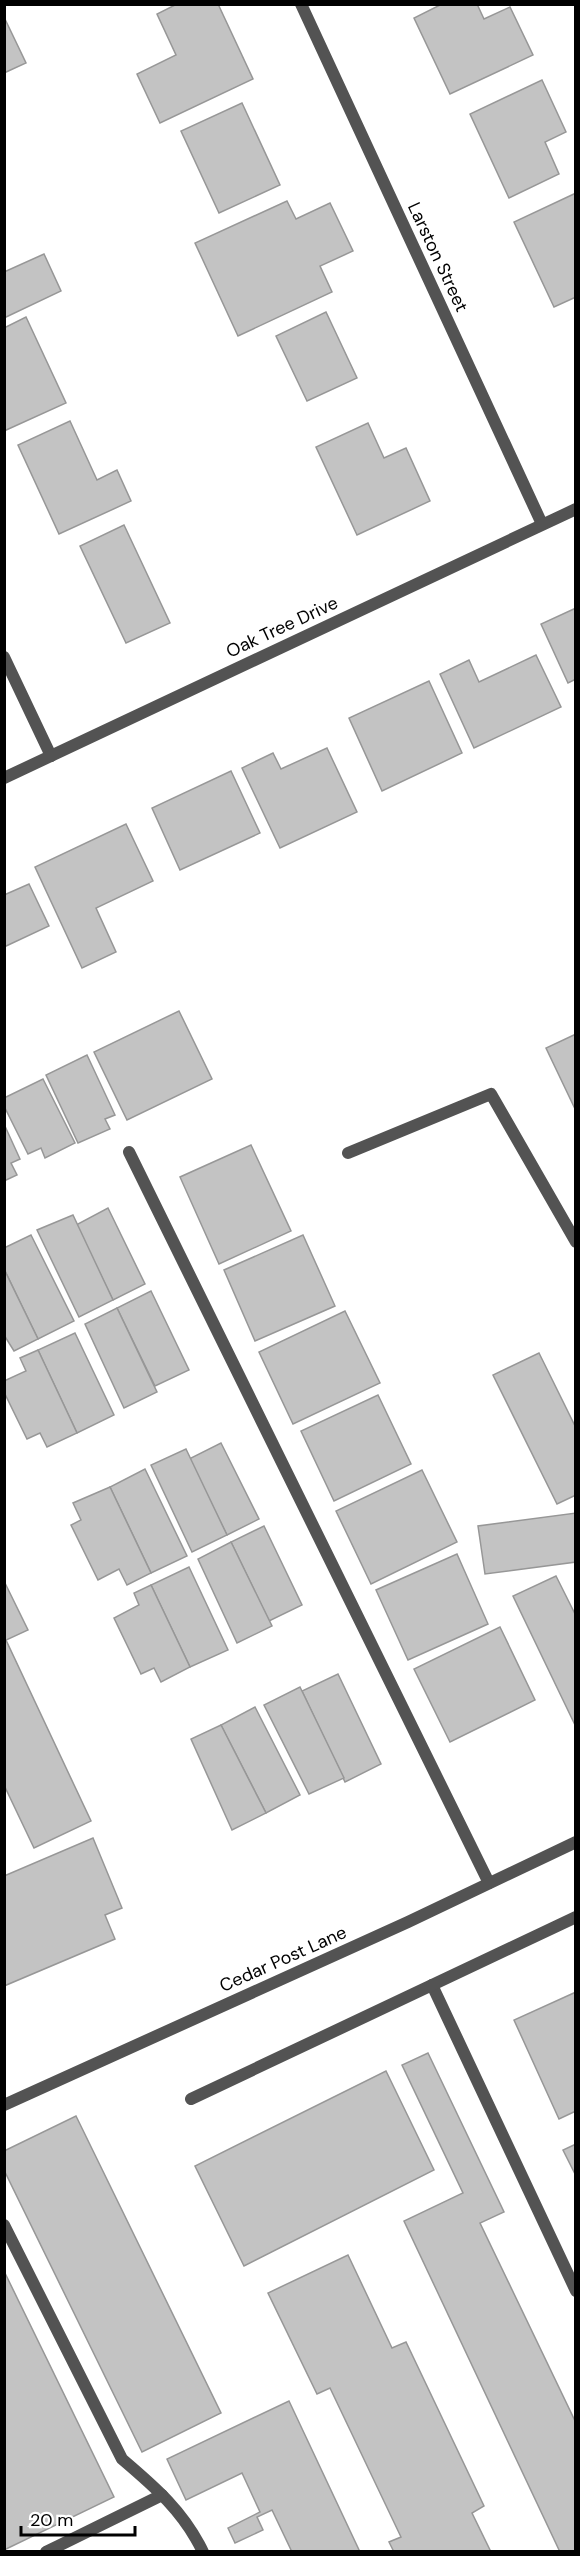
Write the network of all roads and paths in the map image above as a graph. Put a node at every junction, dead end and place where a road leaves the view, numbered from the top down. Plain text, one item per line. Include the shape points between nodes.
1 (301, 4) edge
2 (576, 509) edge
3 (542, 524) junction
4 (4, 657) edge
5 (51, 756) junction
6 (4, 778) edge
7 (129, 1152) dead end
8 (348, 1153) dead end
9 (576, 1242) edge
10 (576, 1842) edge
11 (489, 1883) junction
12 (576, 1917) edge
13 (432, 1985) junction
14 (191, 2098) dead end
15 (4, 2105) edge
16 (4, 2225) edge
17 (576, 2291) edge
18 (162, 2495) junction
19 (46, 2552) edge
20 (203, 2552) edge

1 - 3 street, Larston Street
2 - 3 street, Oak Tree Drive
3 - 5 street, Oak Tree Drive
4 - 5 street
5 - 6 street, Oak Tree Drive
7 - 11 street
8 - 9 street via 491,1094
10 - 11 street, Cedar Post Lane
11 - 15 street, Cedar Post Lane
12 - 13 street
13 - 14 street
13 - 17 street
16 - 18 street via 122,2459
18 - 19 street
18 - 20 street via 192,2527

